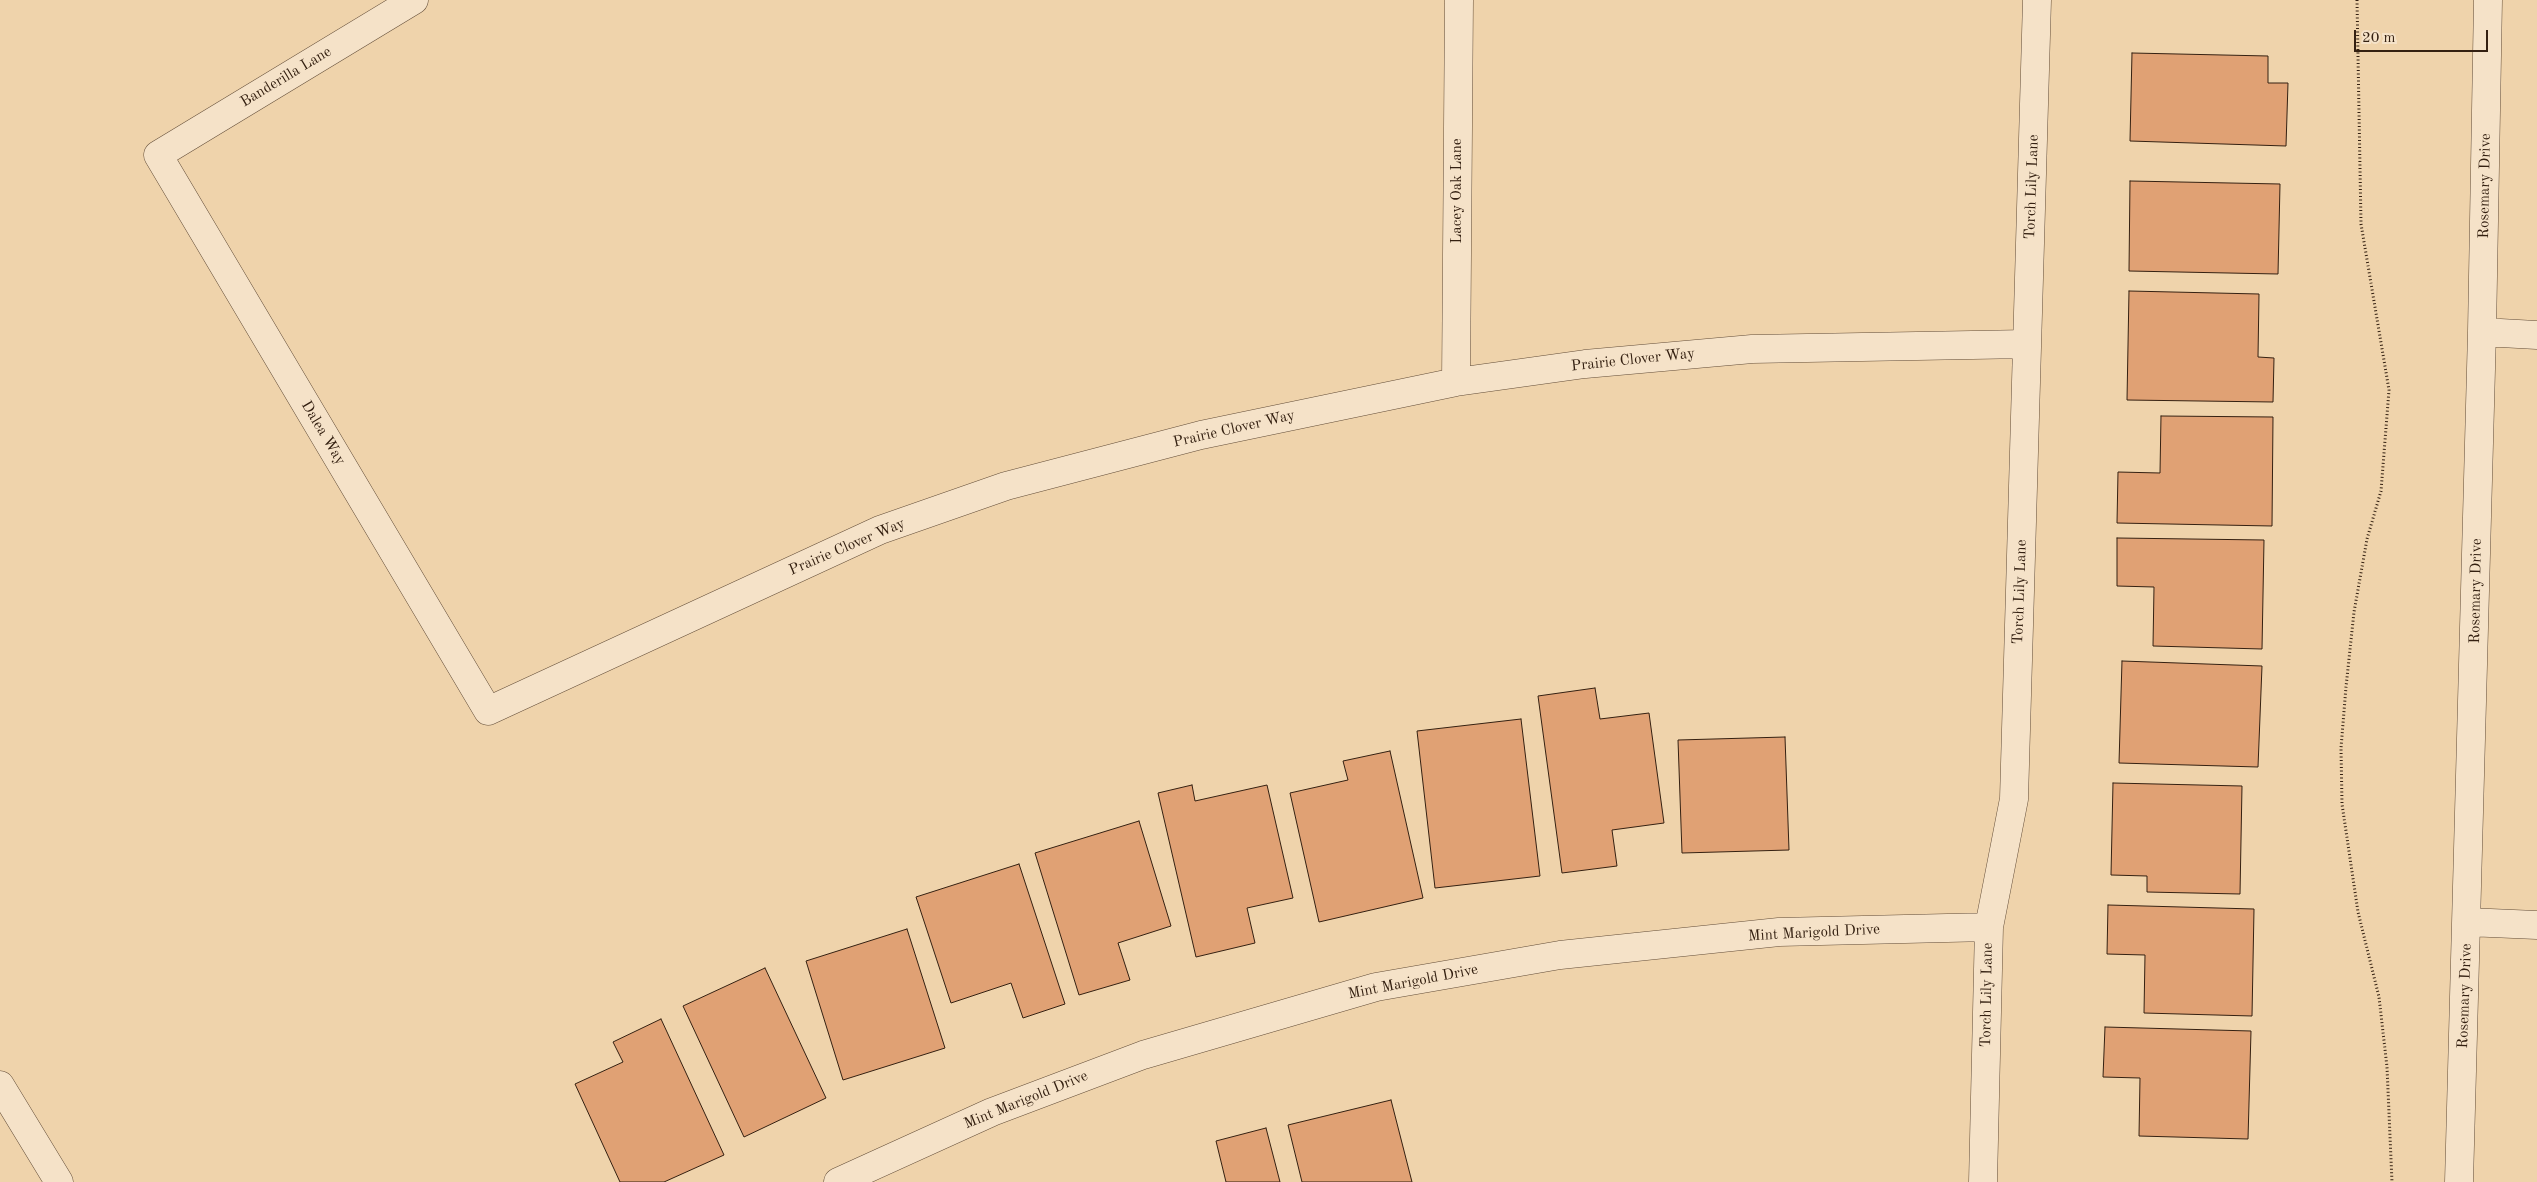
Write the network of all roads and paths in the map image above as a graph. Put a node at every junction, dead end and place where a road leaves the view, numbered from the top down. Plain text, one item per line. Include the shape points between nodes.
1 (414, 0) edge
2 (1459, 0) edge
3 (2037, 0) edge
4 (2357, 0) edge
5 (2488, 0) edge
6 (158, 154) joint
7 (2482, 332) junction
8 (2537, 334) edge
9 (2027, 344) junction
10 (1456, 382) junction
11 (488, 711) joint
12 (2467, 922) junction
13 (2537, 925) edge
14 (1989, 927) junction
15 (0, 1084) edge
16 (59, 1182) edge
17 (838, 1182) edge
18 (1983, 1182) edge
19 (2392, 1182) edge
20 (2459, 1182) edge

1 - 6 street, Banderilla Lane
2 - 10 street, Lacey Oak Lane
3 - 9 street, Torch Lily Lane
4 - 19 path via 2361,224 2389,390 2381,491 2367,539 2354,612 2341,748 2342,804 2358,912 2379,997 2387,1067
5 - 7 street, Rosemary Drive
6 - 11 street, Dalea Way
7 - 8 street
7 - 12 street, Rosemary Drive
9 - 10 street, Prairie Clover Way via 1752,349 1585,364
9 - 14 street, Torch Lily Lane via 2014,799
10 - 11 street, Prairie Clover Way via 1201,435 1006,486 880,530
12 - 13 street
12 - 20 street, Rosemary Drive
14 - 17 street, Mint Marigold Drive via 1779,932 1560,954 1376,986 1142,1055 992,1112
14 - 18 street, Torch Lily Lane
15 - 16 street

